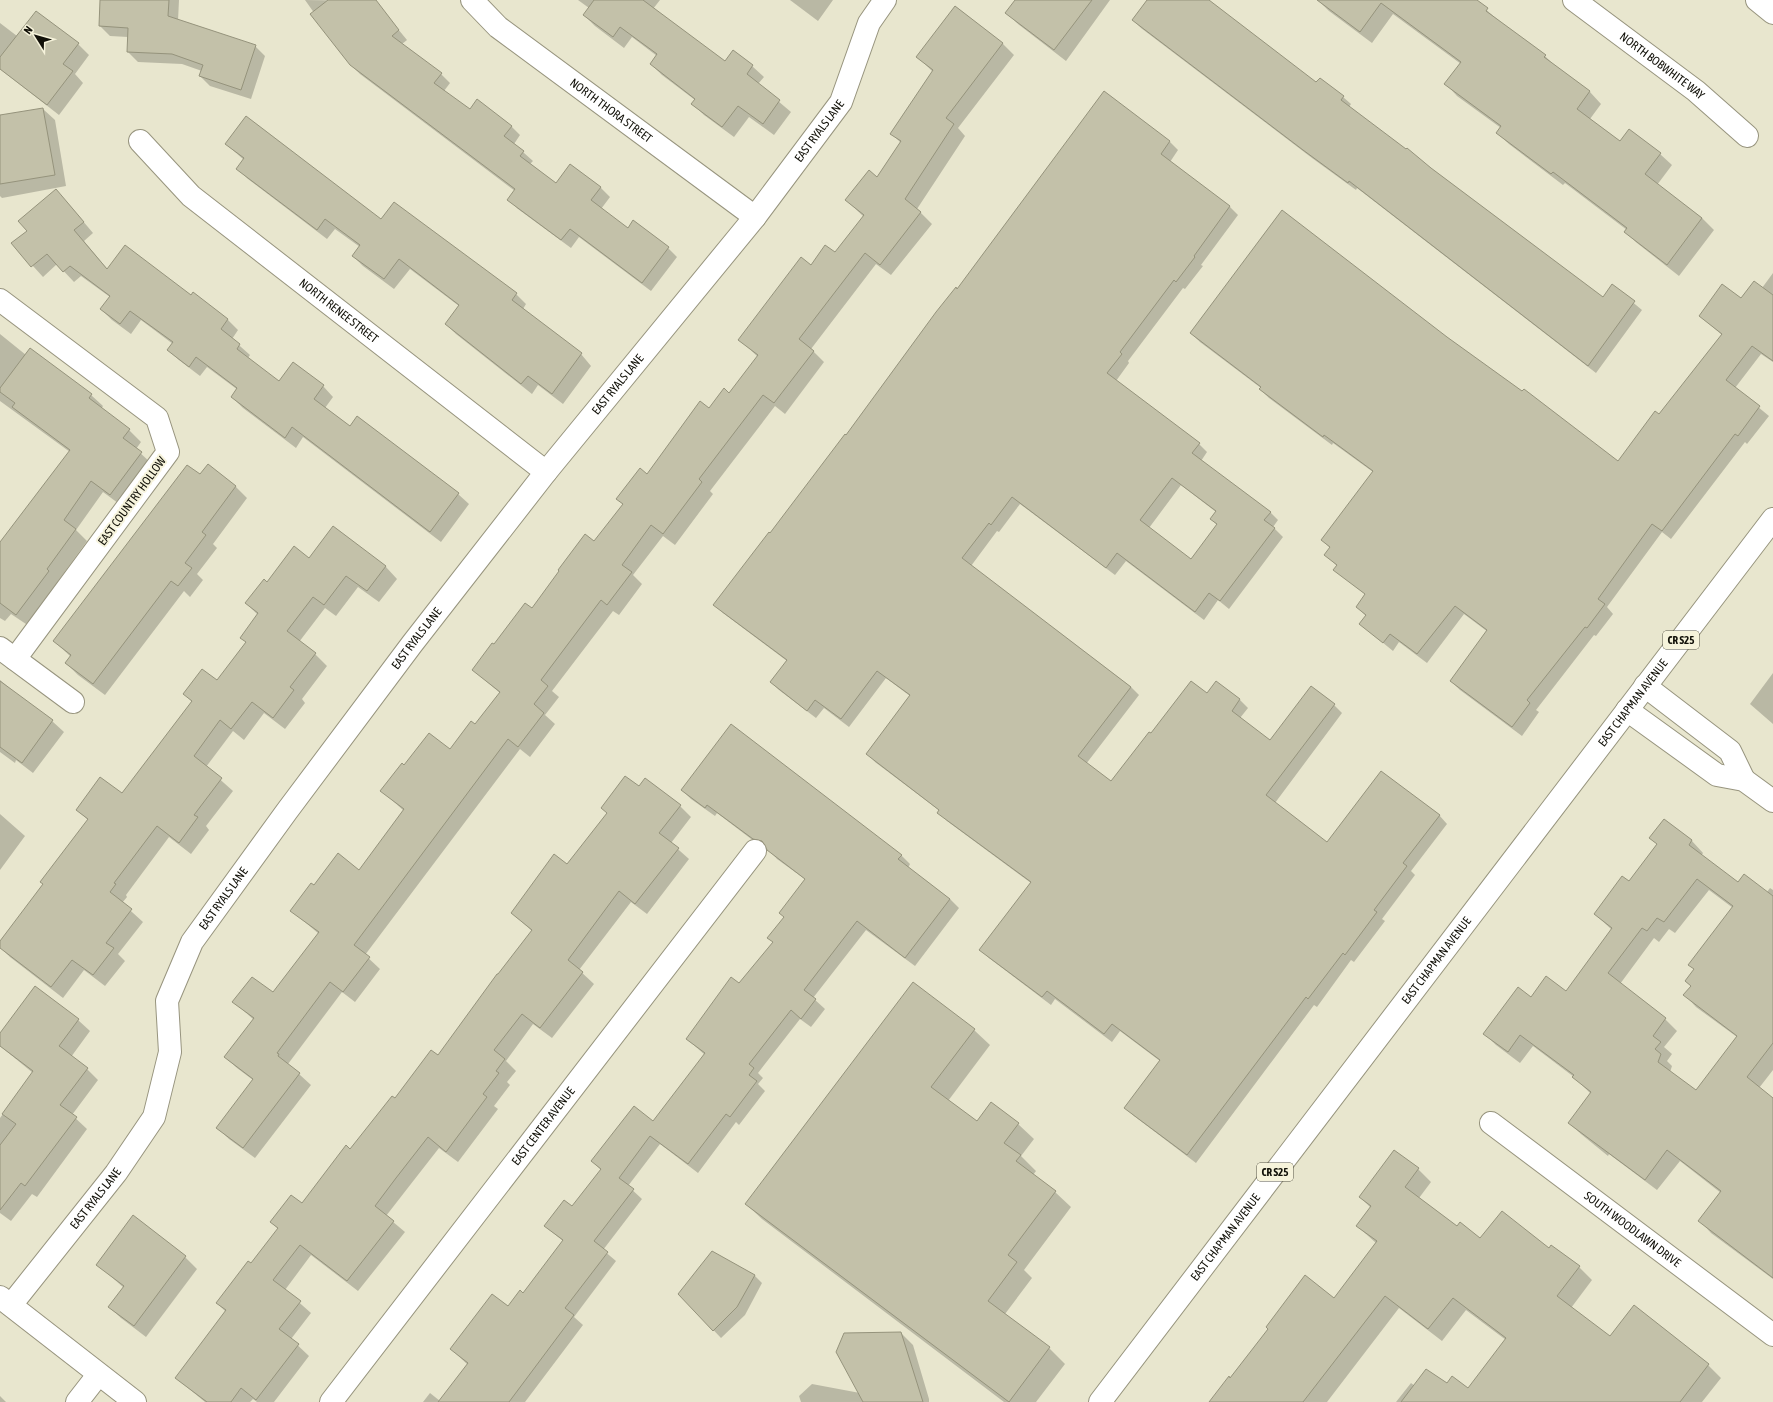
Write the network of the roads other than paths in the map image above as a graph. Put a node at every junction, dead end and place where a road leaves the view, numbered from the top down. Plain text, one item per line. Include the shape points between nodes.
1 (472, 0) edge
2 (885, 0) edge
3 (1574, 0) edge
4 (1757, 0) edge
5 (1773, 13) edge
6 (1747, 136) dead end
7 (140, 141) dead end
8 (755, 216) junction
9 (0, 300) edge
10 (546, 472) junction
11 (1773, 519) edge
12 (8, 654) edge
13 (1645, 686) junction
14 (73, 702) dead end
15 (1627, 710) junction
16 (1744, 780) junction
17 (1773, 801) edge
18 (755, 851) dead end
19 (1491, 1123) dead end
20 (6, 1301) edge
21 (1773, 1335) edge
22 (98, 1375) junction
23 (77, 1402) edge
24 (134, 1402) edge
25 (331, 1402) edge
26 (1100, 1402) edge

1 - 8 street, NORTH THORA STREET via 498,27
2 - 8 street, EAST RYALS LANE via 869,23 841,102
3 - 6 street, NORTH BOBWHITE WAY via 1696,91
4 - 5 street
7 - 10 street, NORTH RENEE STREET via 191,196
8 - 10 street, EAST RYALS LANE
9 - 12 street, EAST COUNTRY HOLLOW via 157,418 168,452
10 - 20 street, EAST RYALS LANE via 287,811 192,942 167,1001 170,1052 154,1117 116,1173
11 - 13 street, EAST CHAPMAN AVENUE / CR S25
12 - 14 street, EAST COUNTRY HOLLOW
13 - 15 street, EAST CHAPMAN AVENUE / CR S25
13 - 16 street via 1730,751
15 - 16 street via 1717,775
15 - 26 street, EAST CHAPMAN AVENUE / CR S25
16 - 17 street
18 - 25 street, EAST CENTER AVENUE
19 - 21 street, SOUTH WOODLAWN DRIVE
20 - 22 street
22 - 23 street
22 - 24 street

